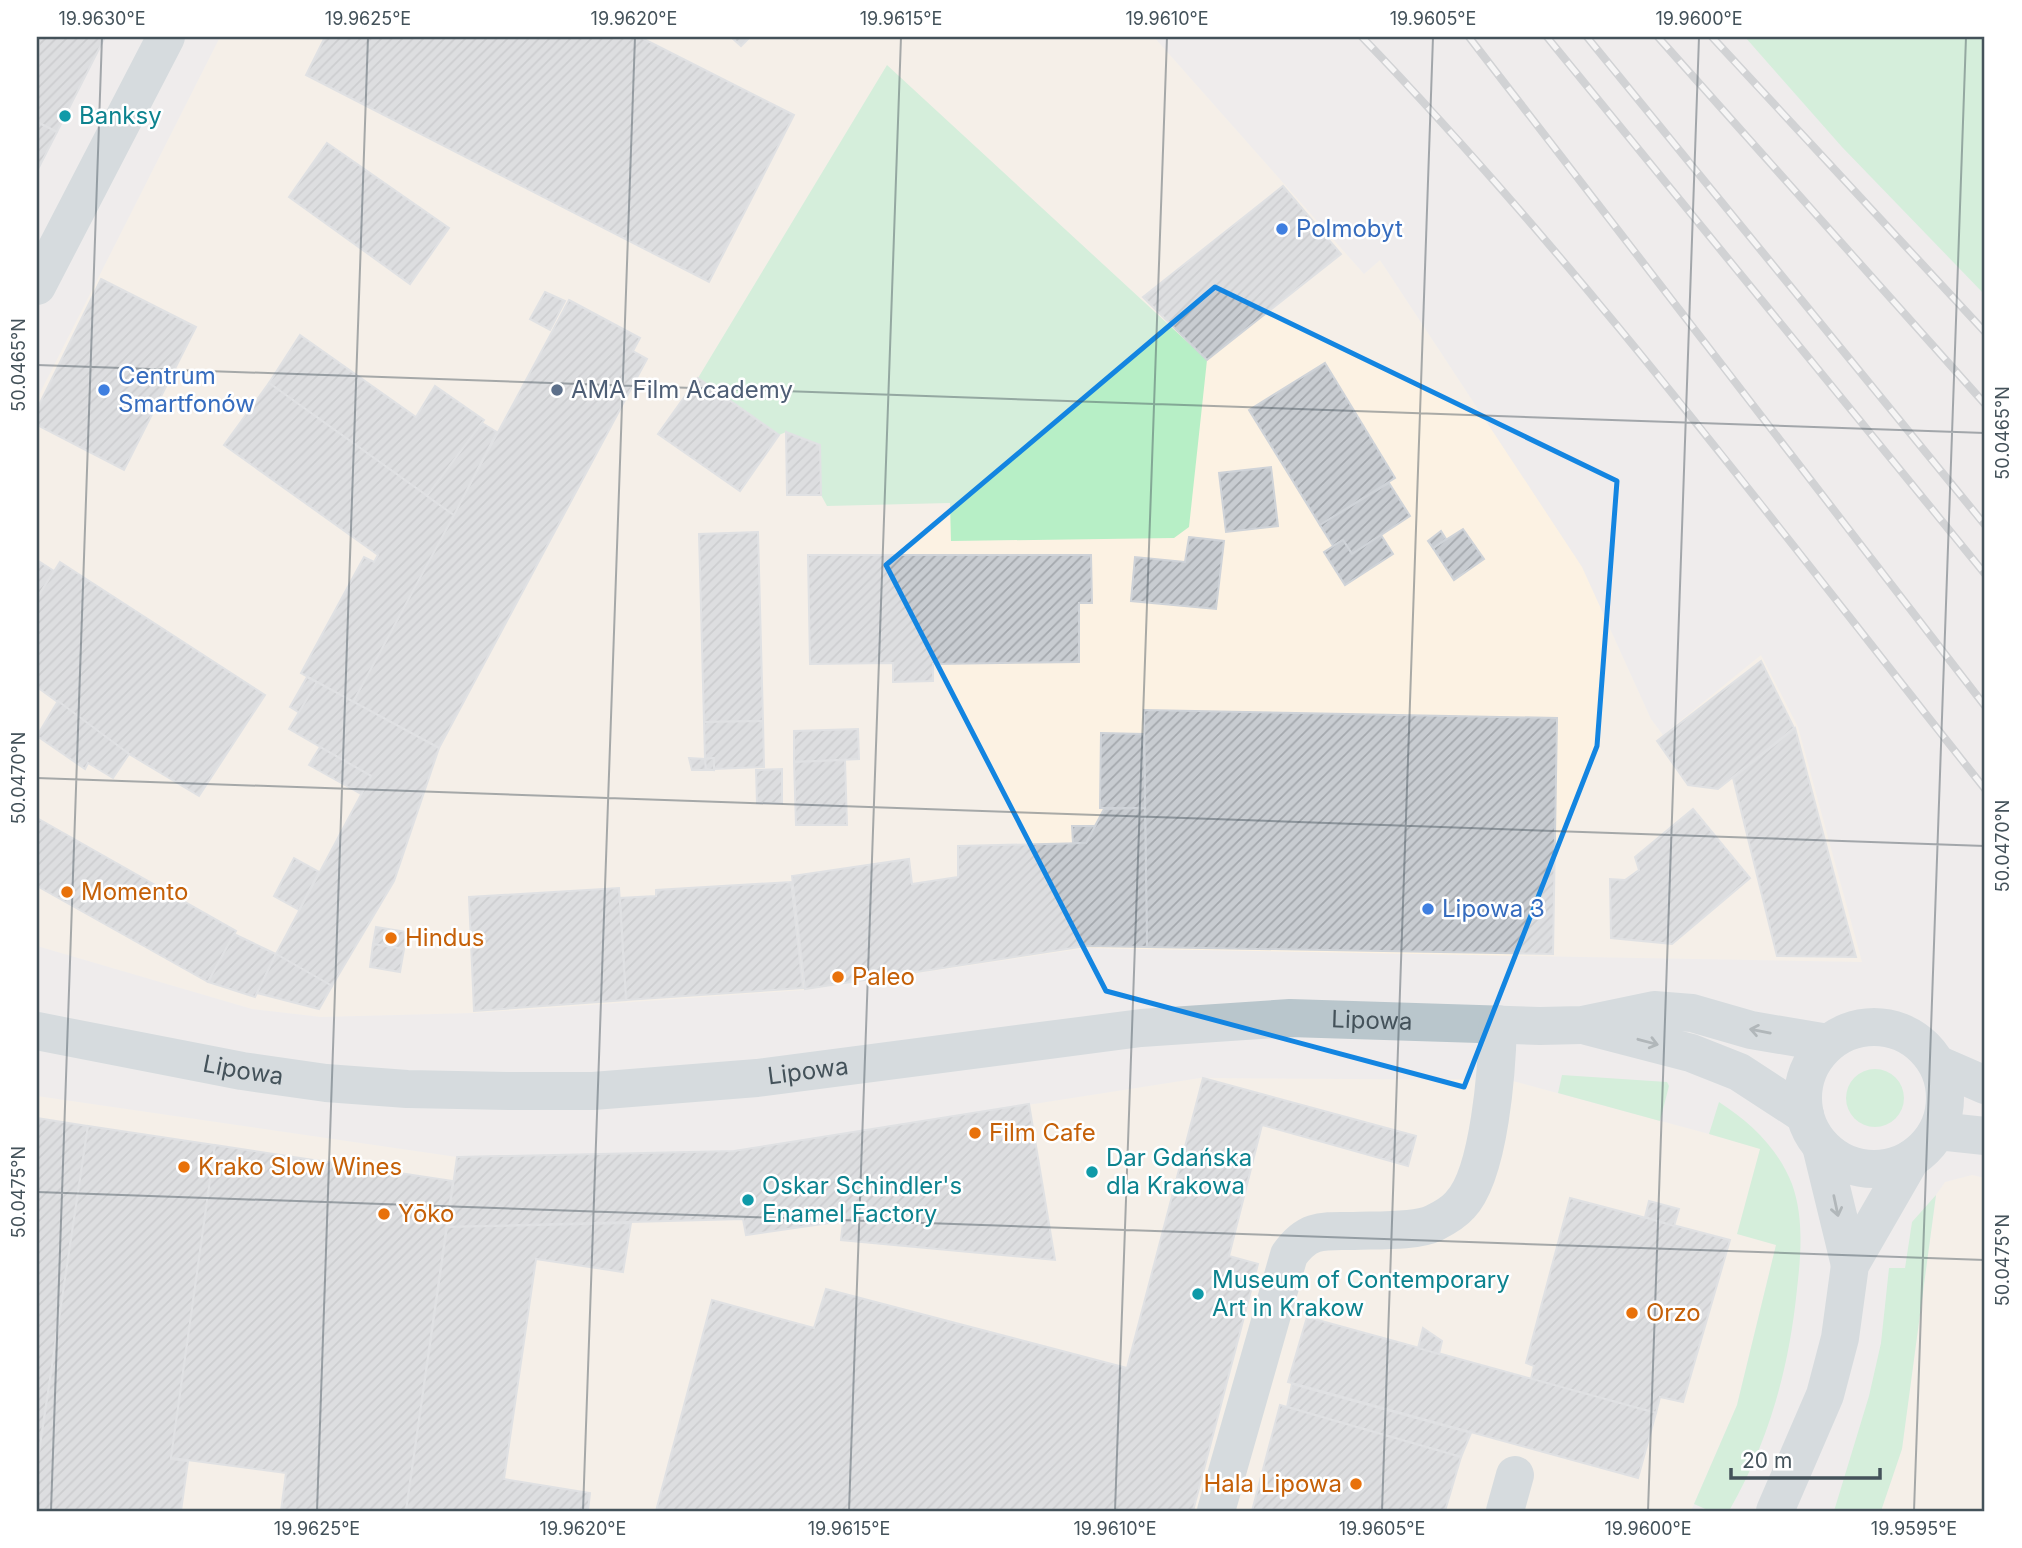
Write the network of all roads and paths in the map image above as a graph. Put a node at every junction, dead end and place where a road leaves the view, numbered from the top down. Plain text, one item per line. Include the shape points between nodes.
1 (166, 37) edge
2 (37, 286) edge
3 (1498, 1024) junction
4 (1582, 1025) junction
5 (37, 1031) edge
6 (1828, 1043) junction
7 (1939, 1065) junction
8 (1985, 1085) edge
9 (1813, 1131) junction
10 (1938, 1131) junction
11 (1985, 1136) edge
12 (1911, 1159) junction
13 (1850, 1265) junction
14 (1515, 1475) dead end
15 (1216, 1511) edge
16 (1505, 1511) edge
17 (1775, 1511) edge

1 - 2 street
3 - 4 street, Lipowa
3 - 5 street, Lipowa via 1290,1018 1141,1028 757,1078 593,1091 407,1089 326,1083
3 - 15 street via 1494,1092 1482,1152 1477,1176 1461,1205 1432,1224 1320,1231 1301,1239 1289,1255
6 -> 4 street, Lipowa via 1654,1010
4 -> 9 street, Lipowa via 1692,1053 1739,1072
6 - 7 street via 1846,1031 1889,1027 1917,1041
6 - 9 street via 1814,1058 1802,1095
7 - 8 street
7 - 10 street via 1947,1098
9 - 12 street via 1840,1161 1864,1168 1888,1168
9 -> 13 street
10 - 11 street
10 - 12 street
12 - 13 street
13 - 17 street via 1840,1338 1825,1395
14 - 16 street

